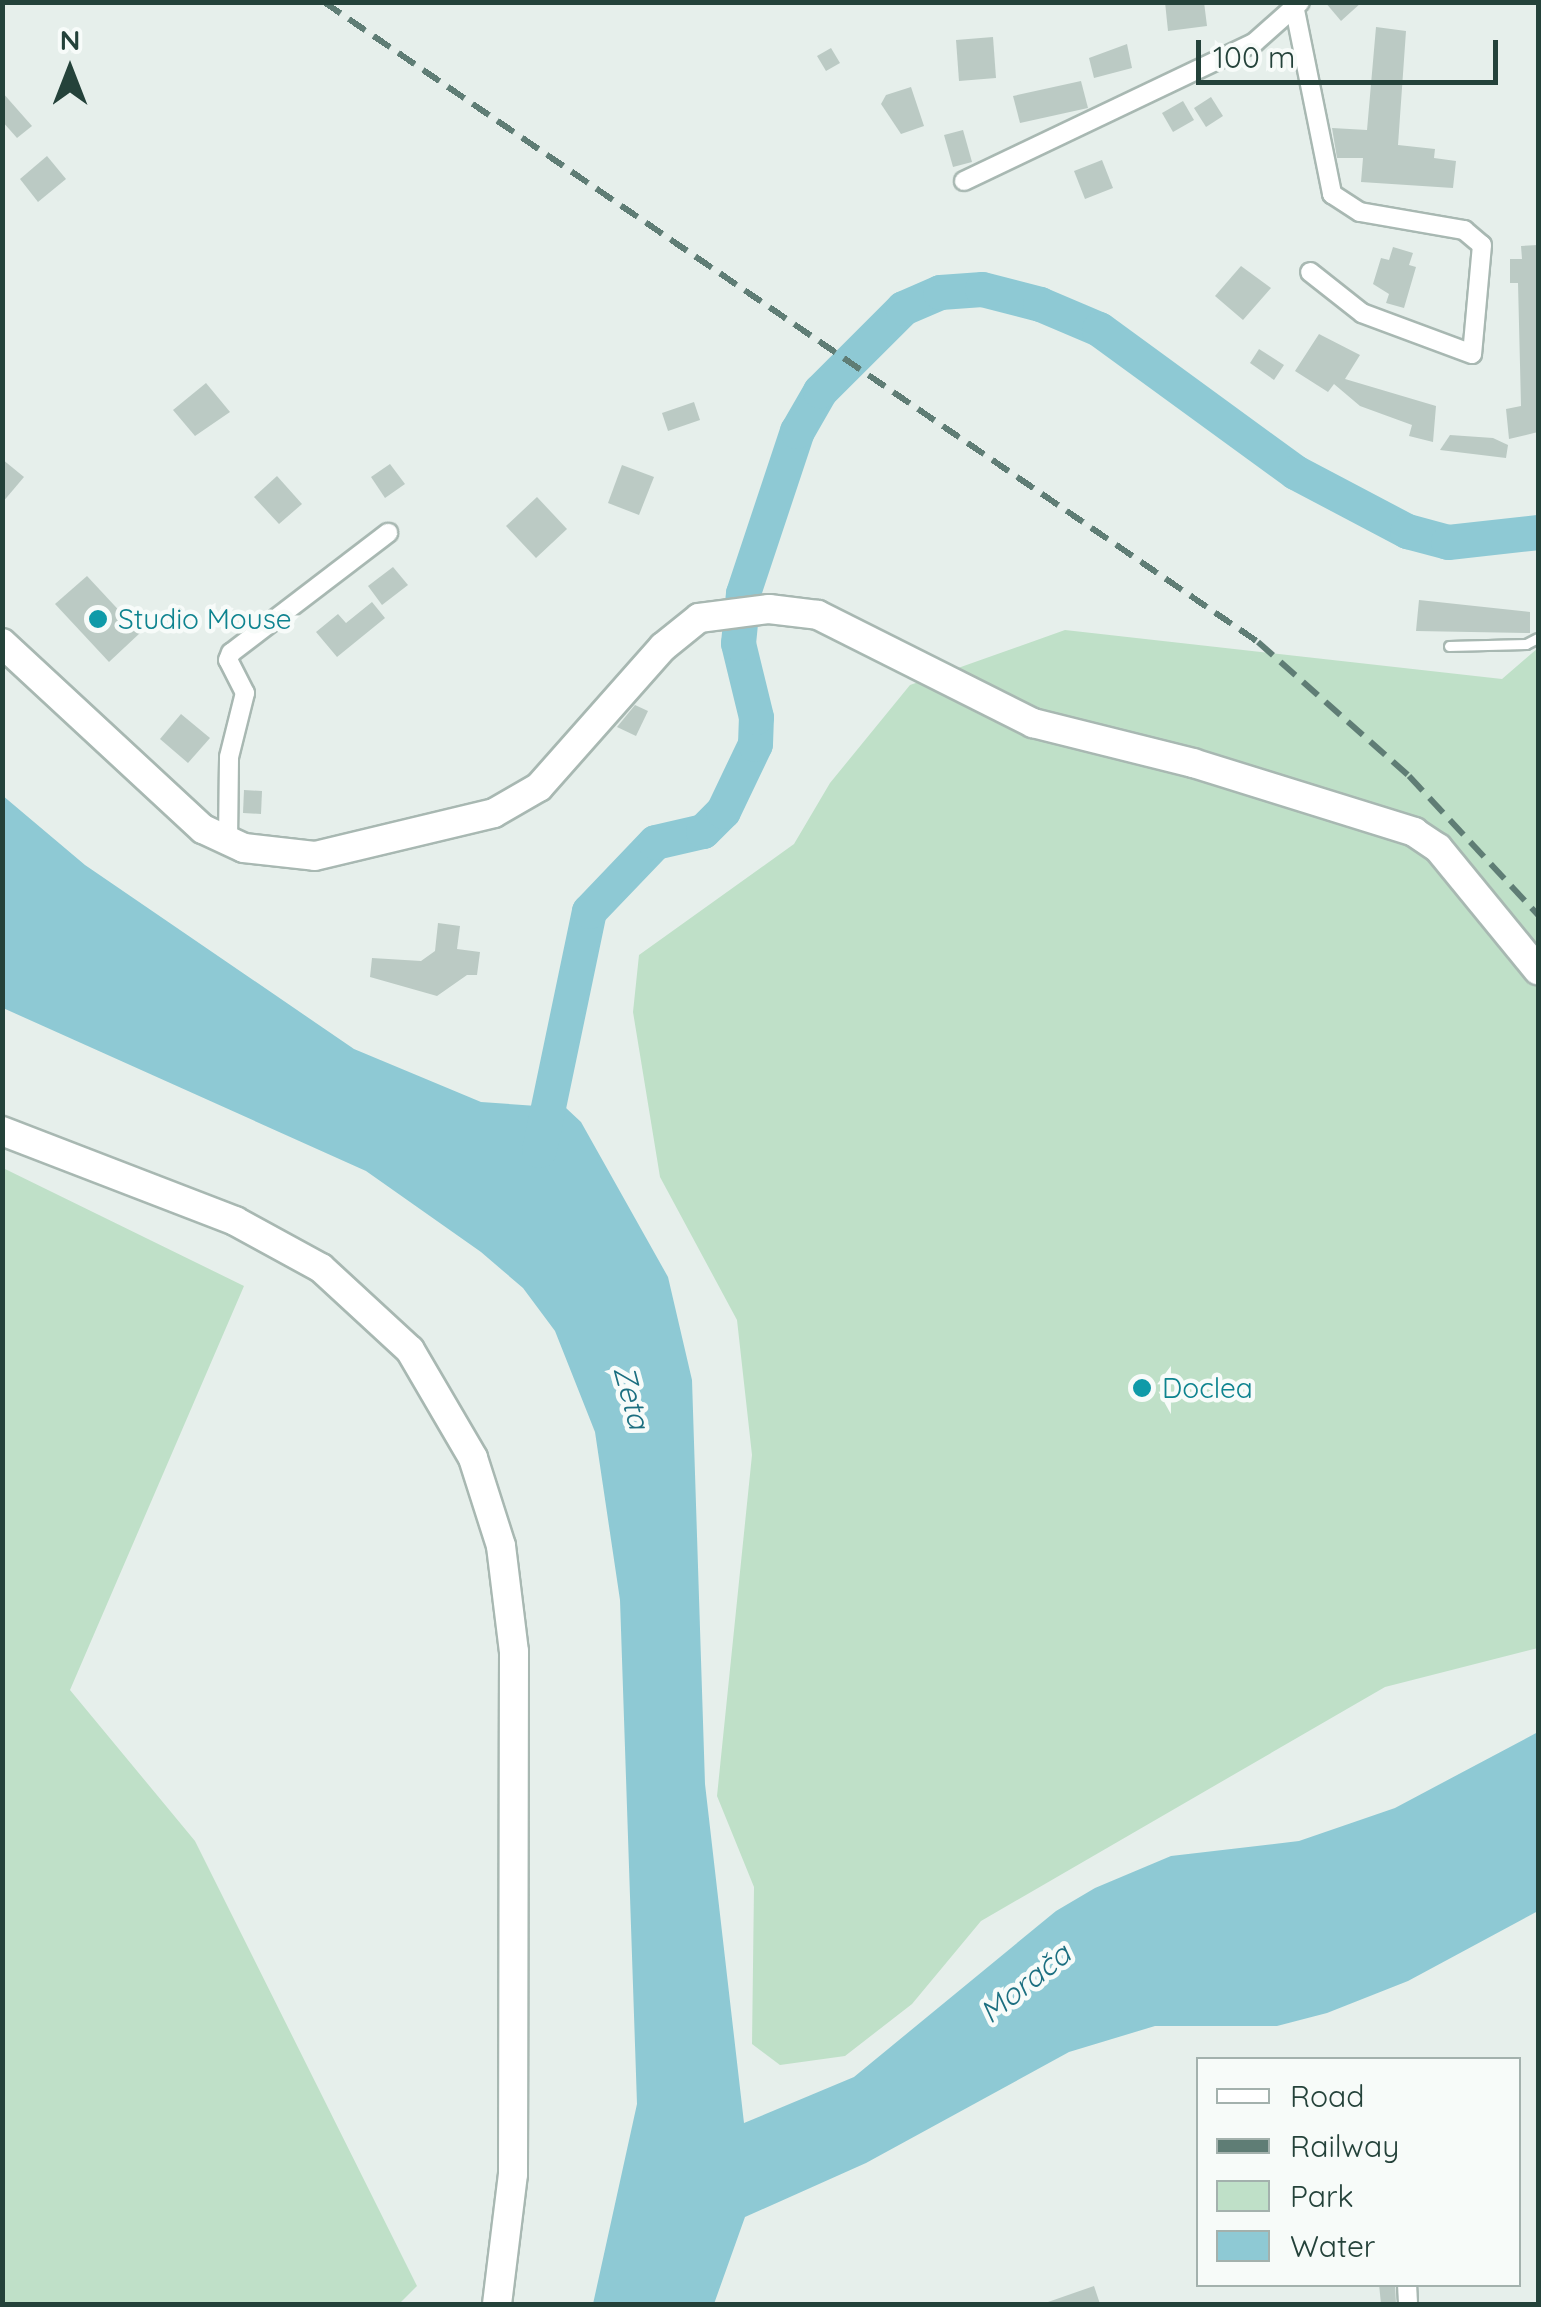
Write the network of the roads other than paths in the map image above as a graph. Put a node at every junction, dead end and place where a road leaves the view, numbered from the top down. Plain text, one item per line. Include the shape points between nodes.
1 (1298, 6) edge
2 (964, 181) dead end
3 (1310, 272) dead end
4 (388, 533) dead end
5 (1538, 638) edge
6 (2, 644) edge
7 (1449, 646) dead end
8 (228, 841) junction
9 (1538, 970) edge
10 (2, 1131) edge
11 (497, 2304) edge

1 - 2 street via 1254,42
1 - 3 street via 1332,194 1360,212 1464,230 1482,245 1472,354 1362,312
4 - 8 street via 231,653 228,660 246,693 229,757
5 - 7 lane
6 - 8 street via 163,796
8 - 9 street via 315,856 494,812 558,772 681,628 718,611 769,609 847,626 1033,724 1192,763 1404,828 1438,848
10 - 11 street via 234,1221 322,1268 410,1350 473,1458 505,1564 514,1652 513,2174

